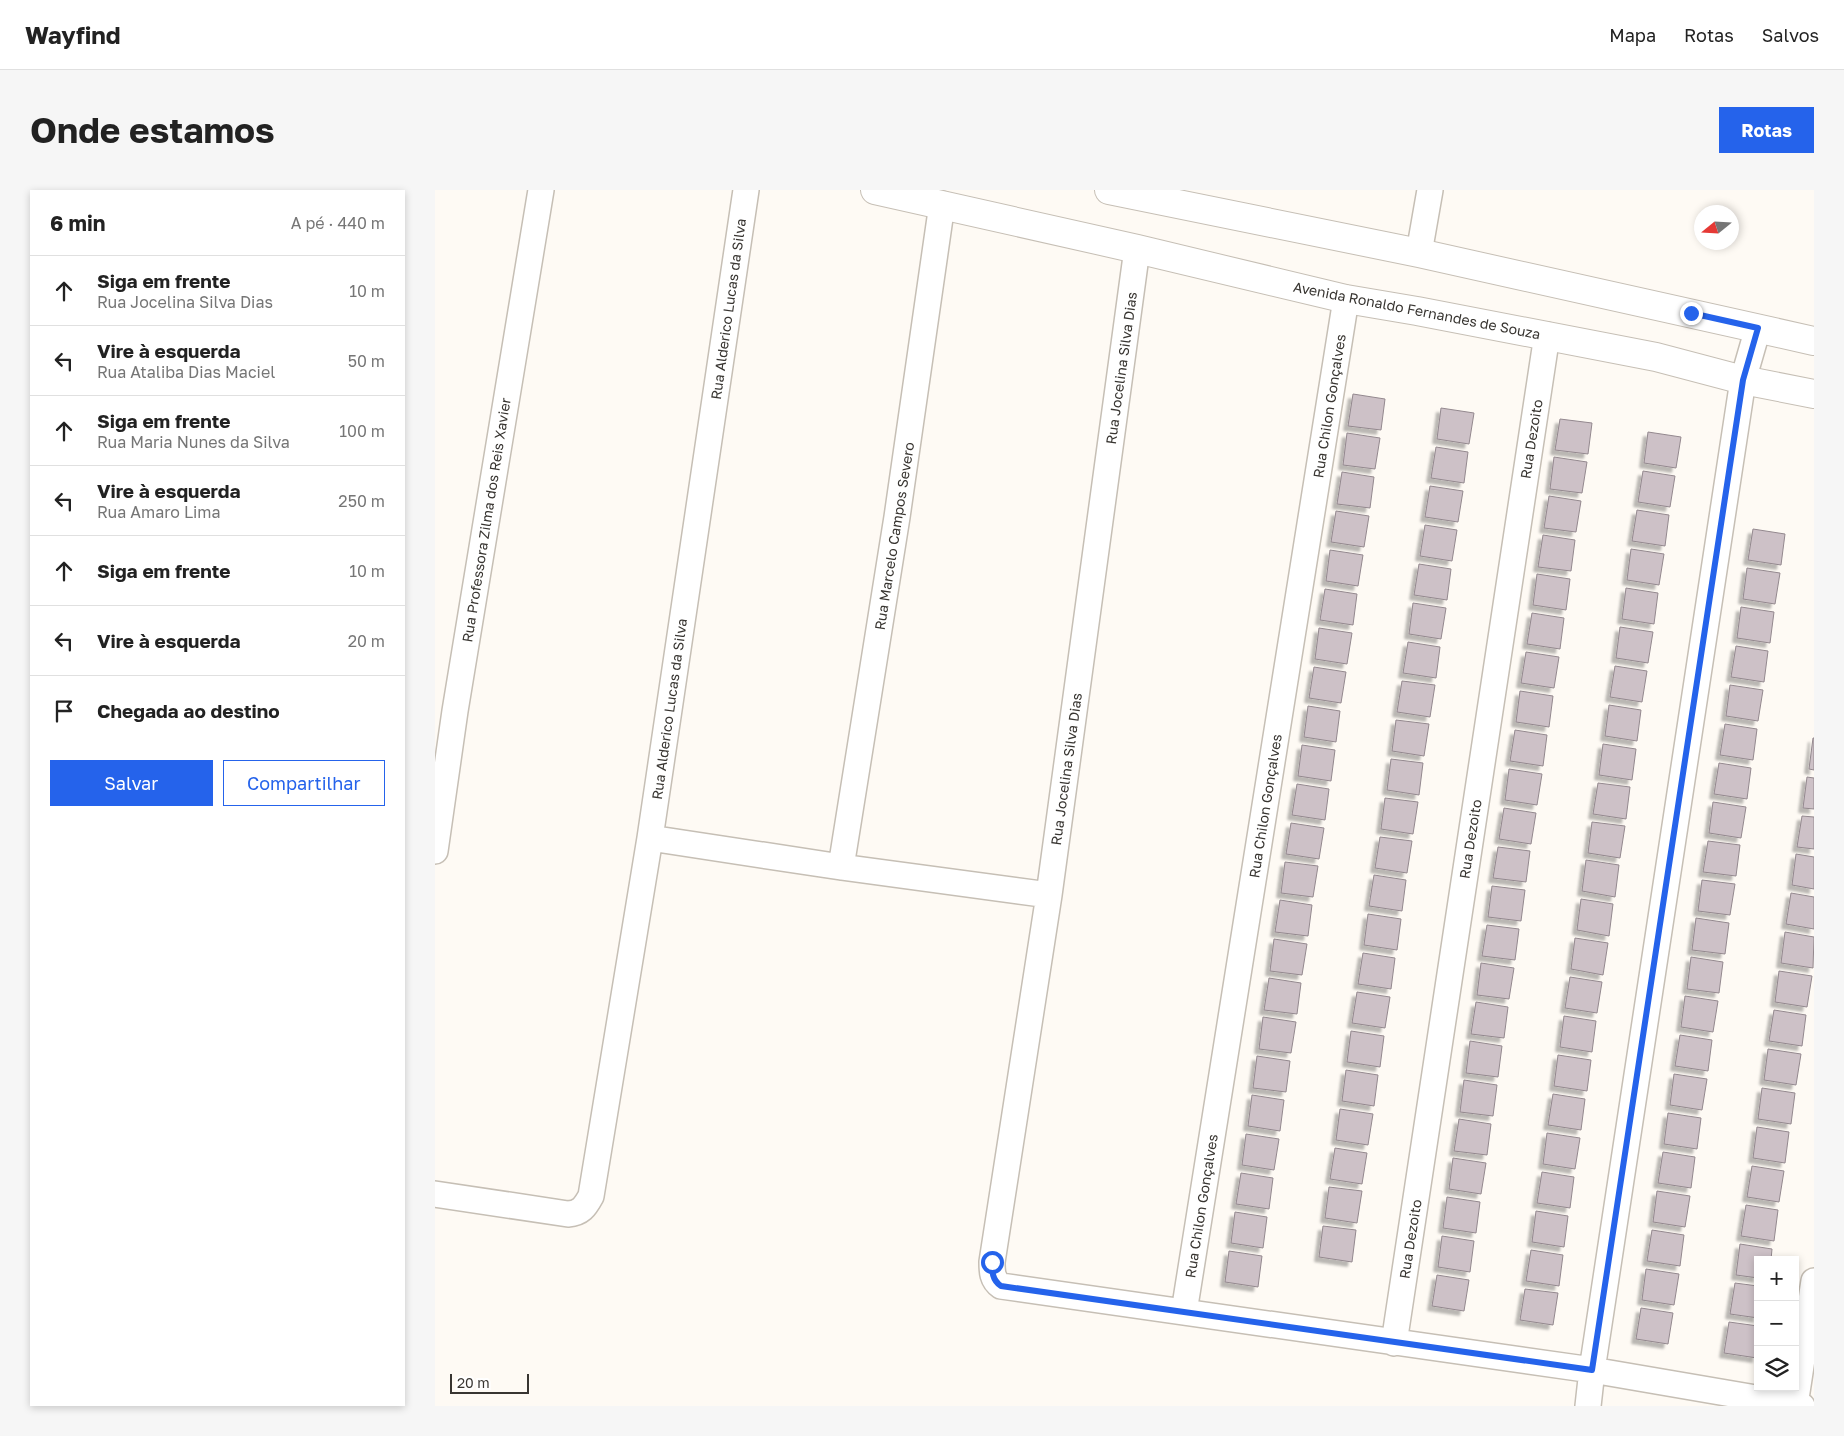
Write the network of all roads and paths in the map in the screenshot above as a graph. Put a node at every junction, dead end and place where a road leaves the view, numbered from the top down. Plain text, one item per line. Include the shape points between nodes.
1 (541, 190) edge
2 (745, 190) edge
3 (875, 190) edge
4 (1109, 190) edge
5 (1430, 190) edge
6 (942, 204) junction
7 (1137, 248) junction
8 (1419, 254) junction
9 (1346, 300) junction
10 (1758, 328) junction
11 (1547, 335) junction
12 (1814, 341) edge
13 (1743, 380) junction
14 (1814, 394) edge
15 (650, 838) junction
16 (435, 851) edge
17 (841, 867) junction
18 (1049, 895) junction
19 (435, 1194) edge
20 (1814, 1281) edge
21 (1184, 1312) junction
22 (1394, 1343) junction
23 (1592, 1370) junction
24 (1588, 1406) edge
25 (1798, 1406) edge

1 - 16 street, Rua Professora Zilma dos Reis Xavier
2 - 15 street, Rua Alderico Lucas da Silva
3 - 6 street, Avenida Ronaldo Fernandes de Souza
4 - 8 street
5 - 8 street
6 - 7 street, Avenida Ronaldo Fernandes de Souza
6 - 17 street, Rua Marcelo Campos Severo via 897,517
7 - 9 street, Avenida Ronaldo Fernandes de Souza
7 - 18 street, Rua Jocelina Silva Dias
8 - 10 street
9 - 11 street, Avenida Ronaldo Fernandes de Souza
9 - 21 street, Rua Chilon Gonçalves
10 - 12 street
10 - 13 street
11 - 13 street, Avenida Ronaldo Fernandes de Souza via 1656,357
11 - 22 street, Rua Dezoito
13 - 14 street, Avenida Ronaldo Fernandes de Souza
13 - 23 street
15 - 17 street
15 - 19 street, Rua Alderico Lucas da Silva via 591,1196 586,1207 568,1214
17 - 18 street
18 - 21 street, Rua Jocelina Silva Dias via 992,1262 994,1278 1001,1286
20 - 25 street
21 - 22 street
22 - 23 street
23 - 24 street
23 - 25 street

